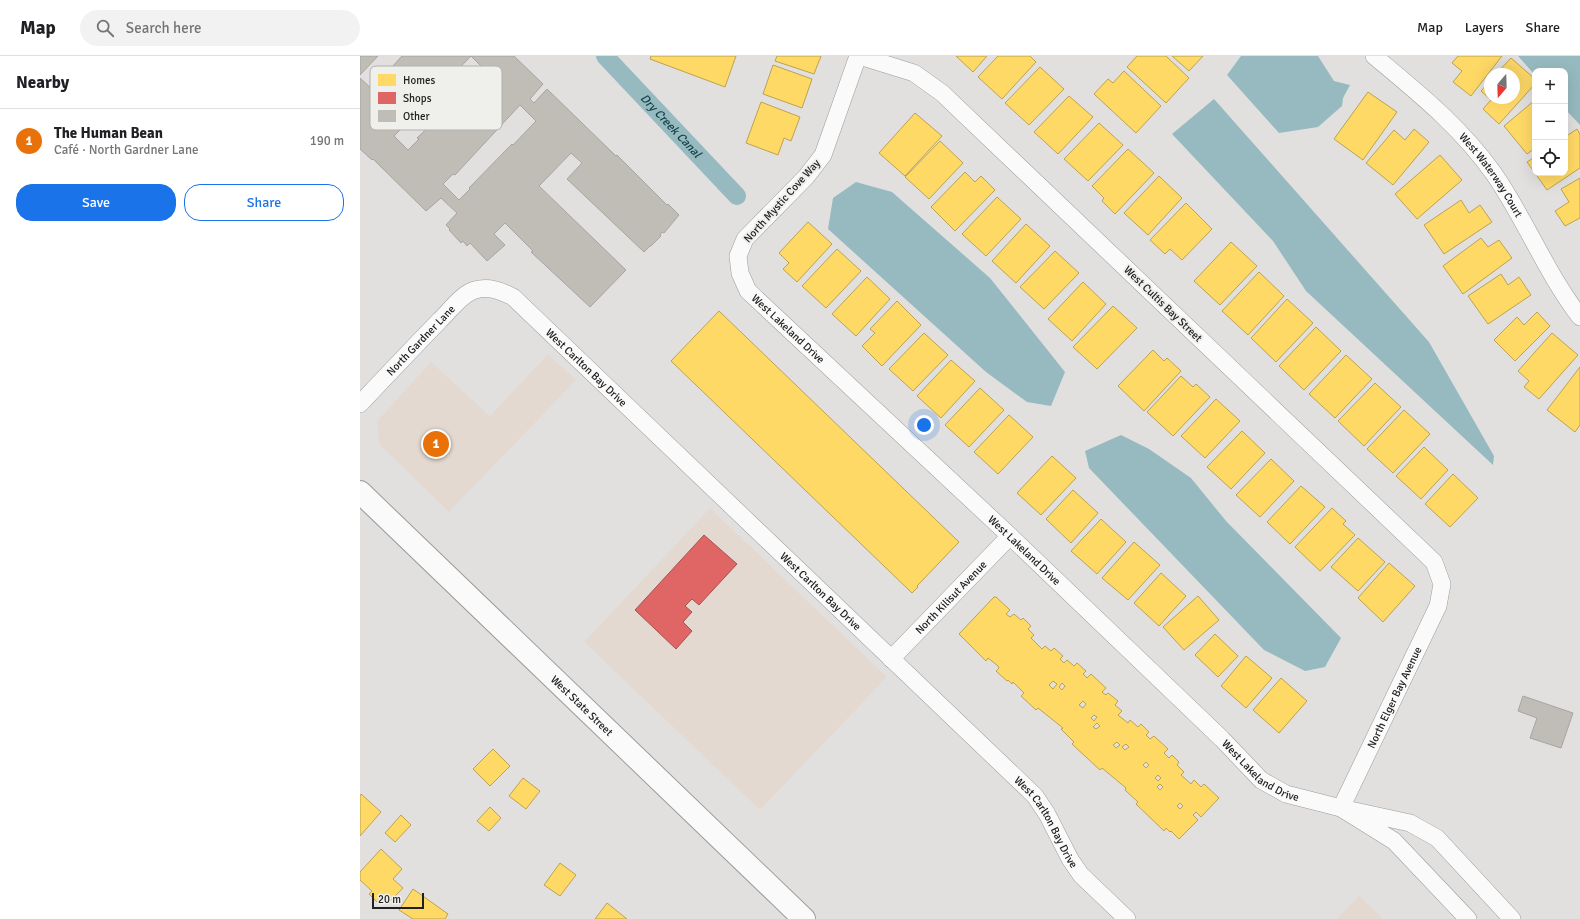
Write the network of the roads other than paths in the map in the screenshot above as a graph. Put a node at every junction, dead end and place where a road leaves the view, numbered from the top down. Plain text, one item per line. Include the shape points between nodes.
1 (858, 56) edge
2 (1374, 56) edge
3 (738, 256) joint
4 (489, 289) joint
5 (1580, 317) edge
6 (360, 404) edge
7 (360, 492) edge
8 (1010, 536) junction
9 (1442, 584) joint
10 (892, 659) junction
11 (1341, 808) junction
12 (804, 919) edge
13 (1127, 919) edge
14 (1468, 919) edge
15 (1512, 919) edge

1 - 3 street, North Mystic Cove Way via 823,155 806,177 745,239
1 - 9 street, West Cultis Bay Street via 914,73 942,92 1434,562
2 - 5 street, West Waterway Court via 1433,106 1478,153 1509,197 1565,298
3 - 8 street, West Lakeland Drive via 740,273 748,291
4 - 6 street, North Gardner Lane via 474,290 462,299
4 - 10 street, West Carlton Bay Drive via 513,297
7 - 12 main road, West State Street
8 - 10 street, North Kilisut Avenue
8 - 11 street, West Lakeland Drive via 1222,739 1261,780 1286,794
9 - 11 street, North Elger Bay Avenue via 1438,606
10 - 13 street, West Carlton Bay Drive via 1035,796 1081,875
11 - 14 street, West Lakeland Drive via 1394,841
11 - 15 street, West Lakeland Drive via 1410,823 1437,838

